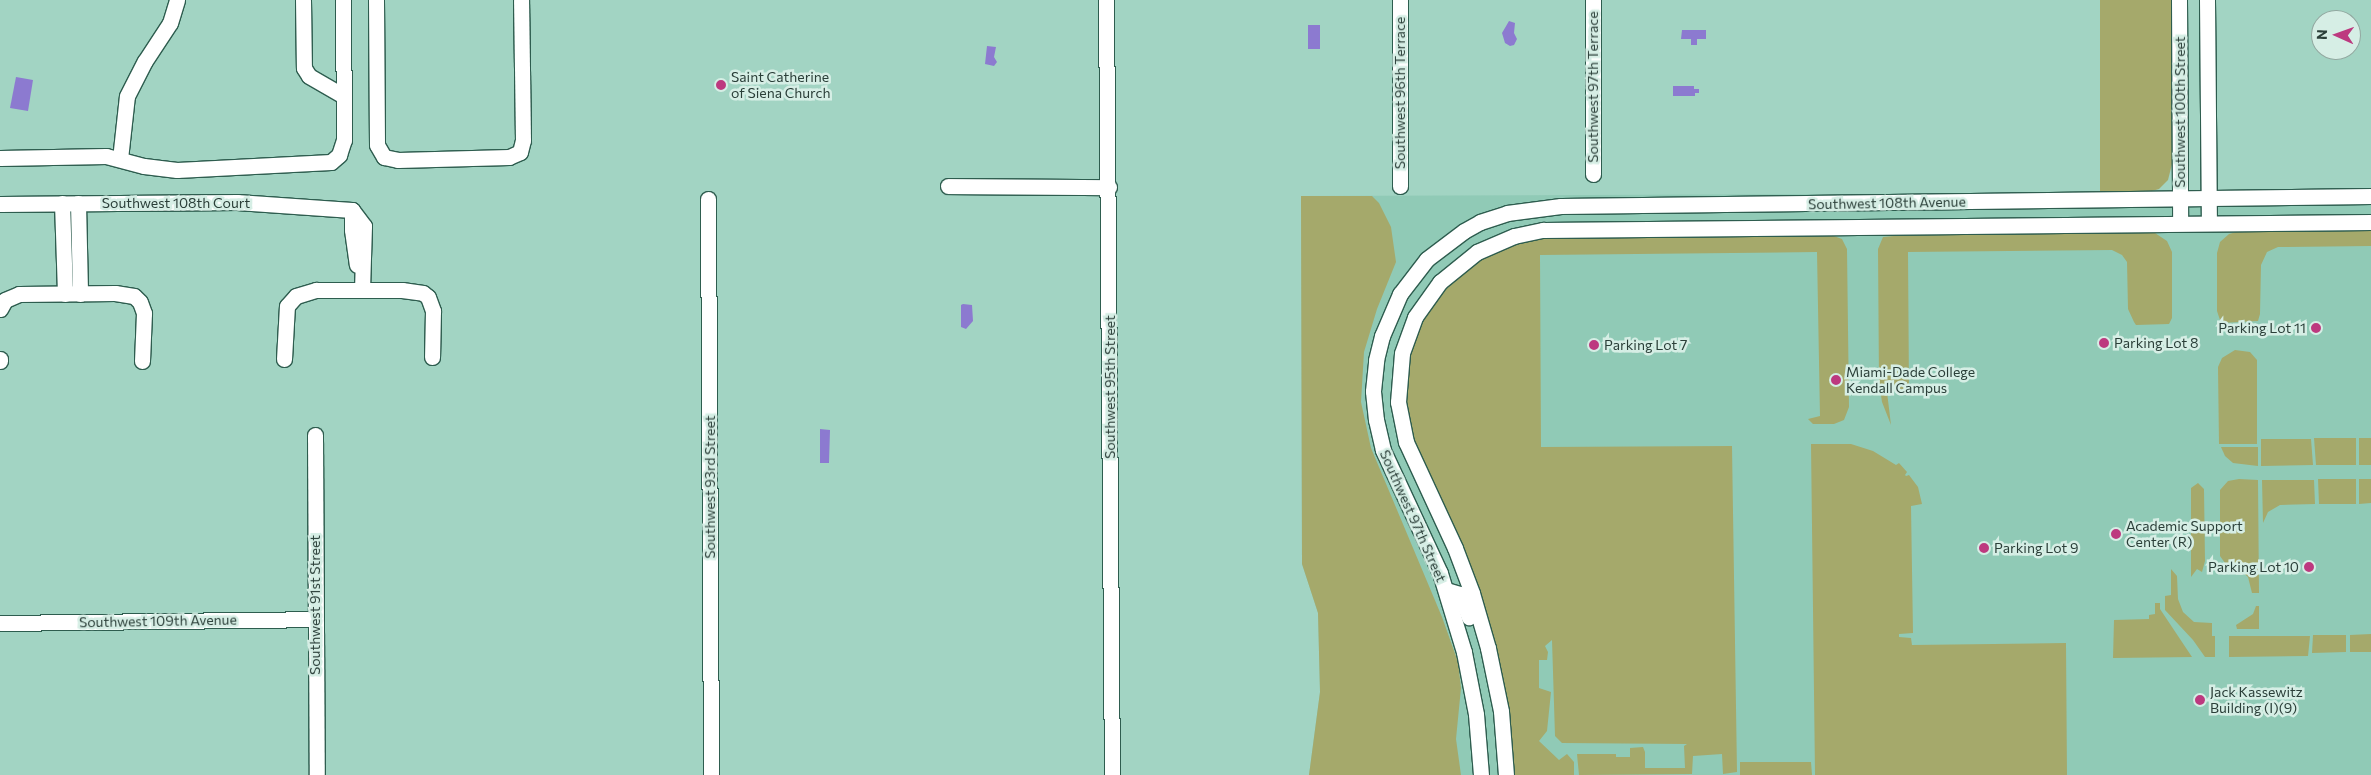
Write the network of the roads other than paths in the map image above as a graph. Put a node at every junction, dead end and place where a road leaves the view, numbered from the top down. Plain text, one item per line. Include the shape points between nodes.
1 (177, 0) edge
2 (303, 0) edge
3 (343, 0) edge
4 (376, 0) edge
5 (522, 0) edge
6 (1106, 0) edge
7 (1400, 0) edge
8 (1593, 0) edge
9 (2179, 0) edge
10 (2208, 0) edge
11 (343, 96) junction
12 (0, 158) edge
13 (120, 159) junction
14 (1593, 174) dead end
15 (948, 186) dead end
16 (1109, 186) junction
17 (1400, 186) dead end
18 (2371, 196) edge
19 (2180, 198) junction
20 (2209, 198) junction
21 (708, 199) dead end
22 (62, 203) junction
23 (78, 203) junction
24 (0, 204) edge
25 (2371, 222) edge
26 (2180, 223) junction
27 (2209, 223) junction
28 (70, 238) junction
29 (1421, 266) joint
30 (1440, 282) joint
31 (362, 290) junction
32 (72, 294) junction
33 (1, 306) edge
34 (432, 357) dead end
35 (284, 359) dead end
36 (142, 361) dead end
37 (315, 435) dead end
38 (1446, 590) junction
39 (315, 619) junction
40 (0, 623) edge
41 (1486, 639) junction
42 (317, 775) edge
43 (711, 775) edge
44 (1112, 775) edge
45 (1481, 775) edge
46 (1506, 775) edge

1 - 13 street via 170,23 127,96
2 - 11 street via 304,68 309,76
3 - 11 street
4 - 5 street via 377,145 384,157 398,160 509,157 520,152 523,140
6 - 16 street, Southwest 95th Street
7 - 17 street, Southwest 96th Terrace
8 - 14 street, Southwest 97th Terrace
9 - 19 street, Southwest 100th Street
10 - 20 street, Southwest 100th Street
11 - 13 street via 343,145 337,158 328,163 295,162 177,170
12 - 13 street via 97,156
15 - 16 street
16 - 44 street, Southwest 95th Street
18 - 20 street, Southwest 108th Avenue
19 - 20 street, Southwest 108th Avenue
19 - 26 street, Southwest 100th Street
19 - 29 street, Southwest 108th Avenue via 1536,208 1507,212 1480,222 1448,242
20 - 27 street, Southwest 100th Street
21 - 43 street, Southwest 93rd Street
22 - 23 street, Southwest 108th Court
22 - 24 street, Southwest 108th Court
22 - 28 street
23 - 28 street
23 - 31 street, Southwest 108th Court via 237,202 352,210
25 - 27 street, Southwest 108th Avenue
26 - 27 street, Southwest 108th Avenue
26 - 30 street, Southwest 108th Avenue via 1543,230 1490,245 1464,261
28 - 32 street
29 - 38 street, Southwest 97th Street via 1400,294 1385,326 1376,360 1374,405 1383,450
30 - 41 street, Southwest 97th Street via 1419,310 1405,341 1399,378 1399,415 1406,442 1465,575
31 - 34 street via 423,293 434,314
31 - 35 street via 306,292 292,299 286,310
32 - 33 street via 19,294 8,298
32 - 36 street via 134,296 144,313
37 - 39 street, Southwest 91st Street
38 - 41 street via 1460,594 1473,628
38 - 45 street, Southwest 97th Street via 1472,689
39 - 40 street, Southwest 109th Avenue
39 - 42 street, Southwest 91st Street
41 - 46 street, Southwest 97th Street via 1501,711

